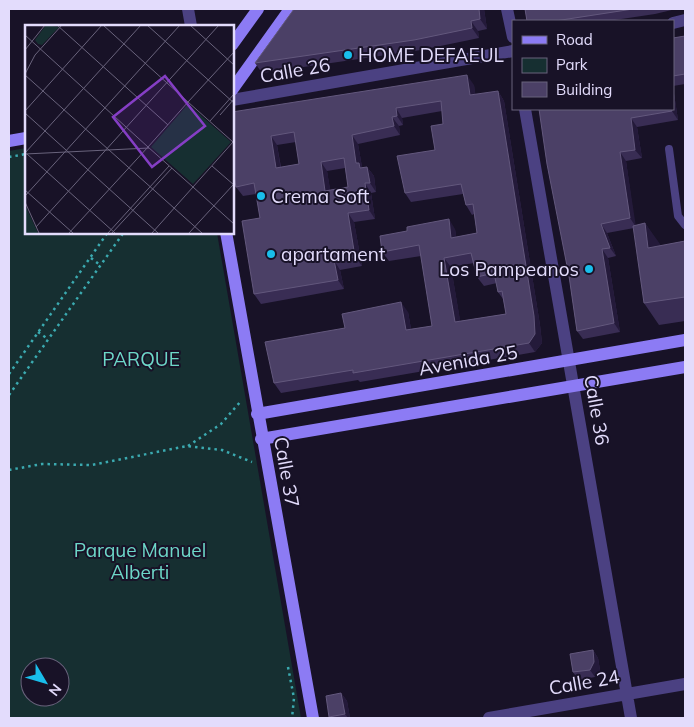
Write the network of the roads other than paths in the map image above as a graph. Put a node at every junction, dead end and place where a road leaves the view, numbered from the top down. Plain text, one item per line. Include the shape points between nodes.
1 (188, 9) edge
2 (258, 9) edge
3 (290, 9) edge
4 (507, 9) edge
5 (191, 25) edge
6 (512, 32) edge
7 (234, 43) edge
8 (512, 51) edge
9 (234, 87) edge
10 (234, 100) edge
11 (526, 110) edge
12 (25, 138) edge
13 (9, 141) edge
14 (669, 148) dead end
15 (685, 225) edge
16 (226, 234) edge
17 (685, 340) edge
18 (569, 362) junction
19 (685, 367) edge
20 (574, 386) junction
21 (257, 414) junction
22 (262, 439) junction
23 (685, 684) edge
24 (626, 694) junction
25 (313, 718) edge
26 (489, 718) edge
27 (631, 718) edge

1 - 5 street
2 - 7 main road
3 - 9 main road
4 - 6 street
8 - 10 street, Calle 26
11 - 18 street, Calle 36
12 - 13 main road
14 - 15 lane via 678,216
16 - 21 main road, Calle 37
17 - 18 main road, Avenida 25
18 - 20 street, Calle 36
18 - 21 main road, Avenida 25
19 - 20 main road
20 - 22 main road
20 - 24 street, Calle 36
21 - 22 main road, Calle 37
22 - 25 main road, Calle 37
23 - 24 street, Calle 24
24 - 26 street, Calle 24
24 - 27 street, Calle 36

